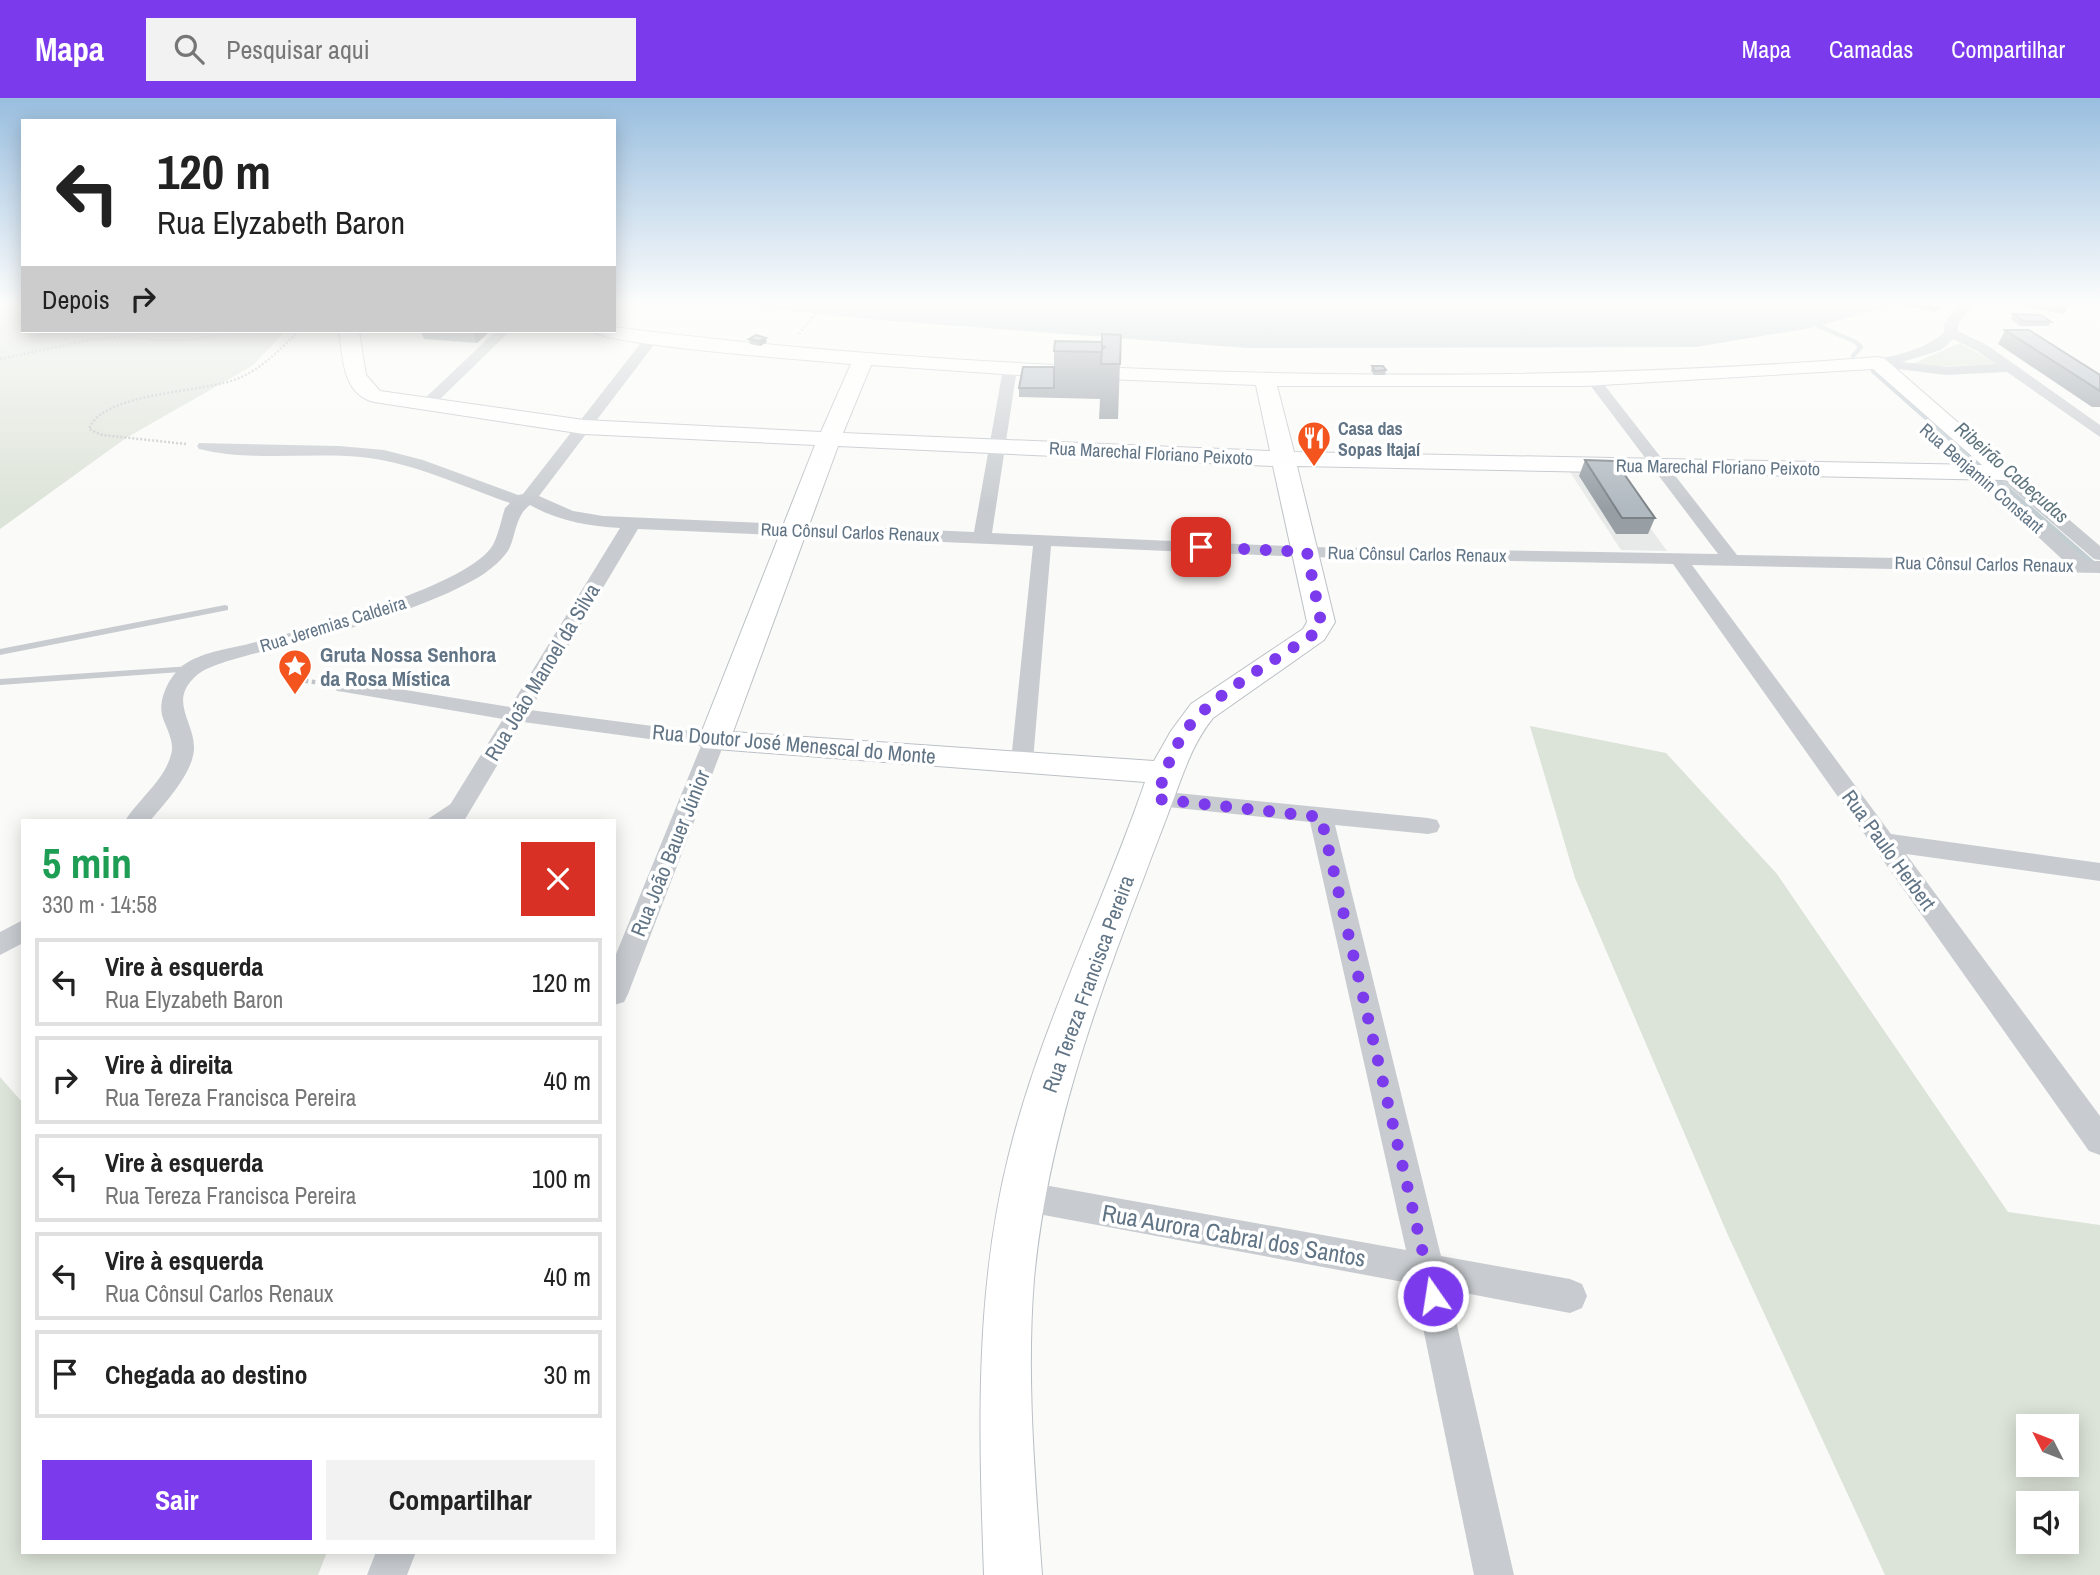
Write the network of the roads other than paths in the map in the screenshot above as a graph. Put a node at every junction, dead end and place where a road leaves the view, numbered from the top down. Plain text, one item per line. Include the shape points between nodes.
1 (354, 371) edge
2 (461, 371) edge
3 (627, 371) edge
4 (858, 371) edge
5 (1010, 371) edge
6 (1048, 371) edge
7 (1772, 371) edge
8 (1859, 371) edge
9 (1886, 371) edge
10 (2015, 371) edge
11 (1594, 381) junction
12 (1266, 382) junction
13 (427, 404) junction
14 (584, 427) junction
15 (2100, 432) edge
16 (829, 439) junction
17 (205, 446) road end
18 (996, 446) junction
19 (1283, 459) junction
20 (1660, 466) junction
21 (1990, 473) junction
22 (529, 498) junction
23 (632, 523) junction
24 (796, 530) junction
25 (982, 537) junction
26 (1043, 540) junction
27 (1307, 552) junction
28 (2100, 555) edge
29 (1678, 559) junction
30 (1731, 559) junction
31 (2080, 565) junction
32 (2100, 567) edge
33 (225, 608) dead end
34 (0, 652) edge
35 (191, 669) junction
36 (0, 682) edge
37 (344, 686) road end
38 (518, 715) junction
39 (714, 741) junction
40 (1022, 761) junction
41 (1160, 786) junction
42 (465, 799) junction
43 (1321, 817) junction
44 (139, 819) edge
45 (434, 819) edge
46 (453, 819) edge
47 (1428, 826) dead end
48 (1884, 842) junction
49 (2100, 872) edge
50 (21, 931) edge
51 (0, 945) edge
52 (616, 989) edge
53 (2100, 1141) edge
54 (1022, 1196) junction
55 (1427, 1271) junction
56 (1570, 1296) dead end
57 (395, 1554) edge
58 (387, 1575) edge
59 (1013, 1575) edge
60 (1494, 1575) edge

1 - 13 street, Rua Marechal Floriano Peixoto via 363,389 374,396
2 - 13 street
3 - 14 street, Rua Jeremias Caldeira
4 - 16 street, Rua João Bauer Júnior
5 - 18 street
6 - 12 street
7 - 11 street
8 - 21 street, Rua Benjamin Constant
9 - 21 street, Rua Benjamin Constant
10 - 15 street
11 - 12 street
11 - 20 street
12 - 19 street, Rua Tereza Francisca Pereira
13 - 14 street, Rua Marechal Floriano Peixoto
14 - 16 street, Rua Marechal Floriano Peixoto
14 - 22 street, Rua Jeremias Caldeira
16 - 18 street, Rua Marechal Floriano Peixoto
16 - 24 street, Rua João Bauer Júnior
17 - 22 street, Rua Cônsul Carlos Renaux via 385,455 517,500
18 - 19 street, Rua Marechal Floriano Peixoto
18 - 25 street
19 - 20 street, Rua Marechal Floriano Peixoto
19 - 27 street, Rua Tereza Francisca Pereira
20 - 21 street, Rua Marechal Floriano Peixoto
20 - 30 street
21 - 28 street, Rua Benjamin Constant
21 - 31 street, Rua Benjamin Constant
22 - 23 street, Rua Cônsul Carlos Renaux via 571,517
22 - 35 street, Rua Jeremias Caldeira via 514,508 500,549 475,572 429,594
23 - 24 street, Rua Cônsul Carlos Renaux
23 - 38 street, Rua João Manoel da Silva
24 - 25 street, Rua Cônsul Carlos Renaux
24 - 39 street, Rua João Bauer Júnior
25 - 26 street, Rua Cônsul Carlos Renaux
26 - 27 street, Rua Cônsul Carlos Renaux
26 - 40 street
27 - 29 street, Rua Cônsul Carlos Renaux
27 - 41 street, Rua Tereza Francisca Pereira via 1321,622 1314,634 1202,711 1179,742
29 - 30 street, Rua Cônsul Carlos Renaux
29 - 48 street, Rua Paulo Herbert
30 - 31 street, Rua Cônsul Carlos Renaux
31 - 32 street, Rua Cônsul Carlos Renaux
33 - 34 lane
35 - 36 lane
35 - 44 street via 175,689 172,712 183,750 170,781
37 - 38 street, Rua Doutor José Menescal do Monte
38 - 39 street, Rua Doutor José Menescal do Monte
38 - 42 street, Rua João Manoel da Silva
39 - 40 street, Rua Doutor José Menescal do Monte
39 - 52 street, Rua João Bauer Júnior
40 - 41 street, Rua Doutor José Menescal do Monte
41 - 43 street
41 - 54 street, Rua Tereza Francisca Pereira via 1078,998 1038,1125
42 - 45 lane
42 - 46 street, Rua João Manoel da Silva
43 - 47 street
43 - 55 street
48 - 49 street
48 - 53 street, Rua Paulo Herbert
50 - 51 street
54 - 55 street, Rua Aurora Cabral dos Santos
54 - 59 street, Rua Tereza Francisca Pereira via 1005,1358
55 - 56 street, Rua Aurora Cabral dos Santos
55 - 60 street
57 - 58 street

